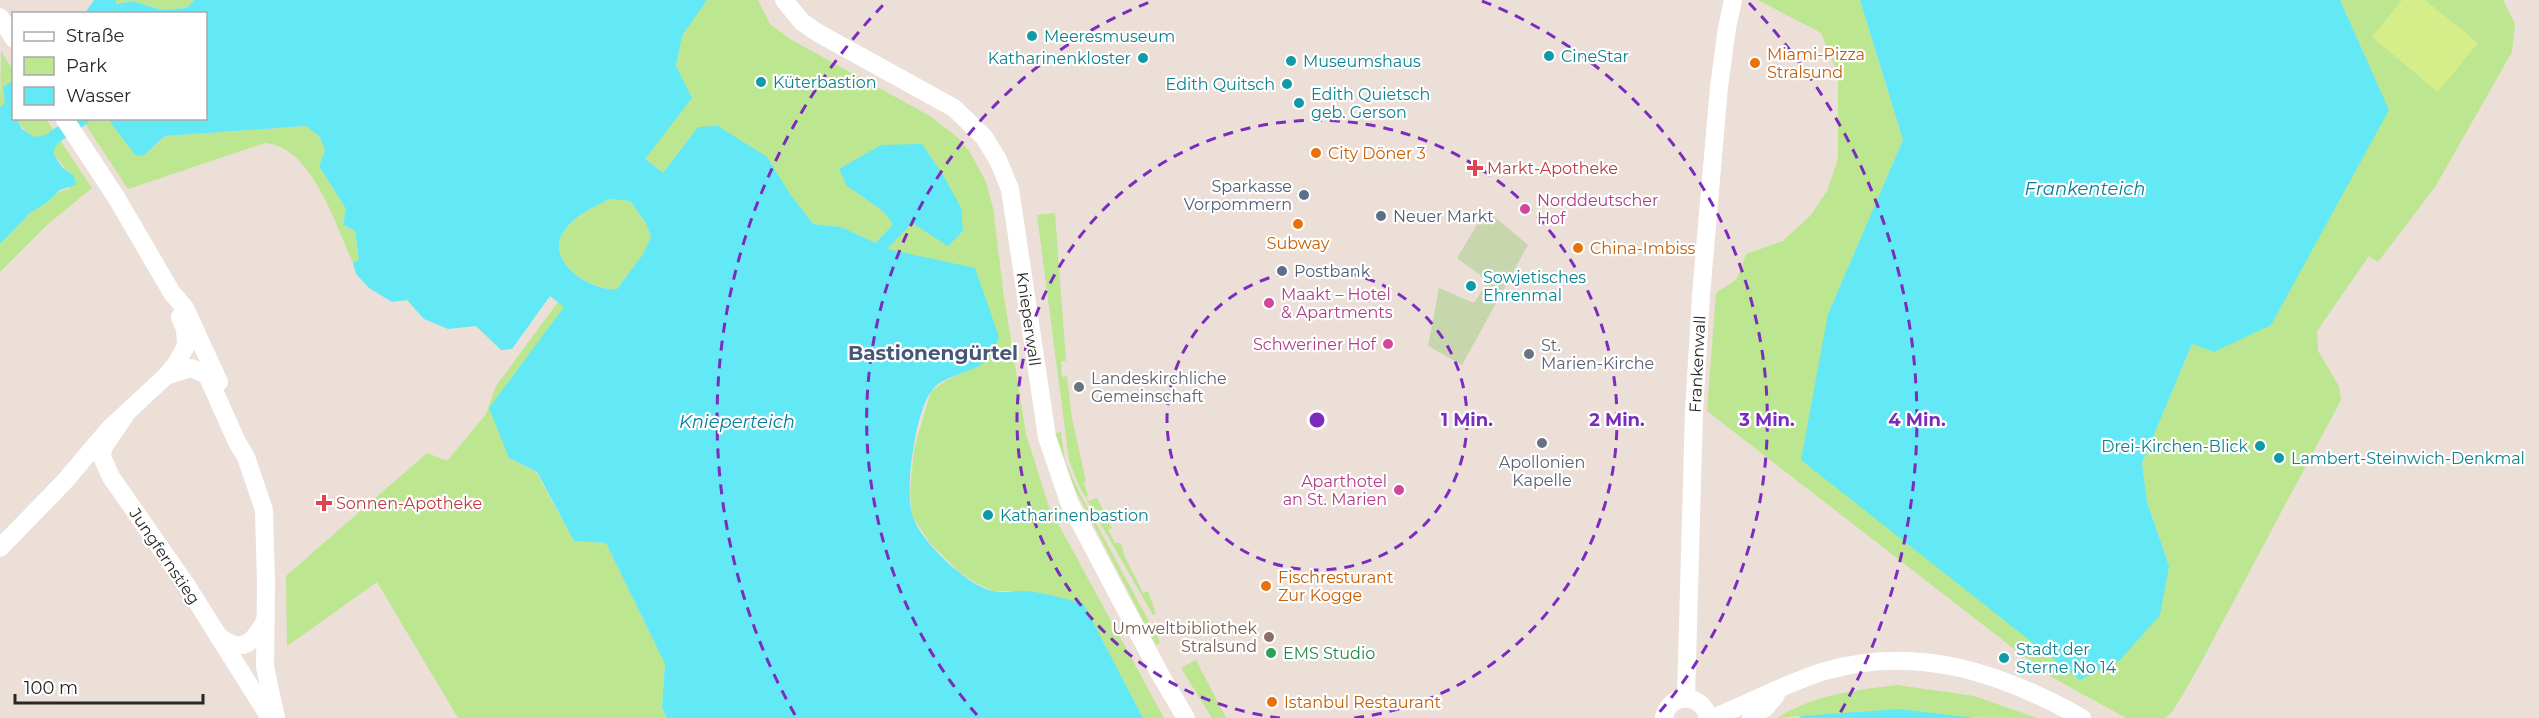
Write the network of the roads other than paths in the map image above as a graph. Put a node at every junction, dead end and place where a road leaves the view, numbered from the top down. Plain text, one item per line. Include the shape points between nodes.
1 (784, 0) edge
2 (1733, 0) edge
3 (0, 17) edge
4 (12, 36) edge
5 (65, 120) edge
6 (172, 293) junction
7 (166, 376) junction
8 (126, 414) junction
9 (246, 457) junction
10 (111, 477) junction
11 (65, 481) junction
12 (0, 548) edge
13 (266, 619) junction
14 (217, 635) junction
15 (1781, 688) junction
16 (1686, 698) junction
17 (270, 718) edge
18 (276, 718) edge
19 (1186, 718) edge
20 (1664, 718) edge
21 (1710, 718) edge
22 (1751, 718) edge
23 (2082, 718) edge

1 - 19 main road, Knieperwall via 802,22 818,33 954,108 978,130 998,160 1010,189 1042,404 1069,502
2 - 16 main road, Frankenwall via 1719,87 1701,295
3 - 4 main road
5 - 6 main road
6 - 7 main road via 186,336 183,353
6 - 9 main road via 185,308 209,358 244,443
7 - 8 main road
7 - 9 main road via 185,368 204,372
8 - 10 main road, Jungfernstieg via 103,448 102,457
8 - 11 main road
9 - 13 main road via 264,510
10 - 11 main road via 87,472
10 - 14 main road, Jungfernstieg
11 - 12 main road
13 - 14 main road via 258,634 242,646 230,645
13 - 18 main road via 266,667
14 - 17 main road, Jungfernstieg
15 - 21 main road
15 - 22 main road
15 - 23 main road via 1857,664 1937,662 2044,697
16 - 20 main road via 1673,702
16 - 21 main road via 1699,701

